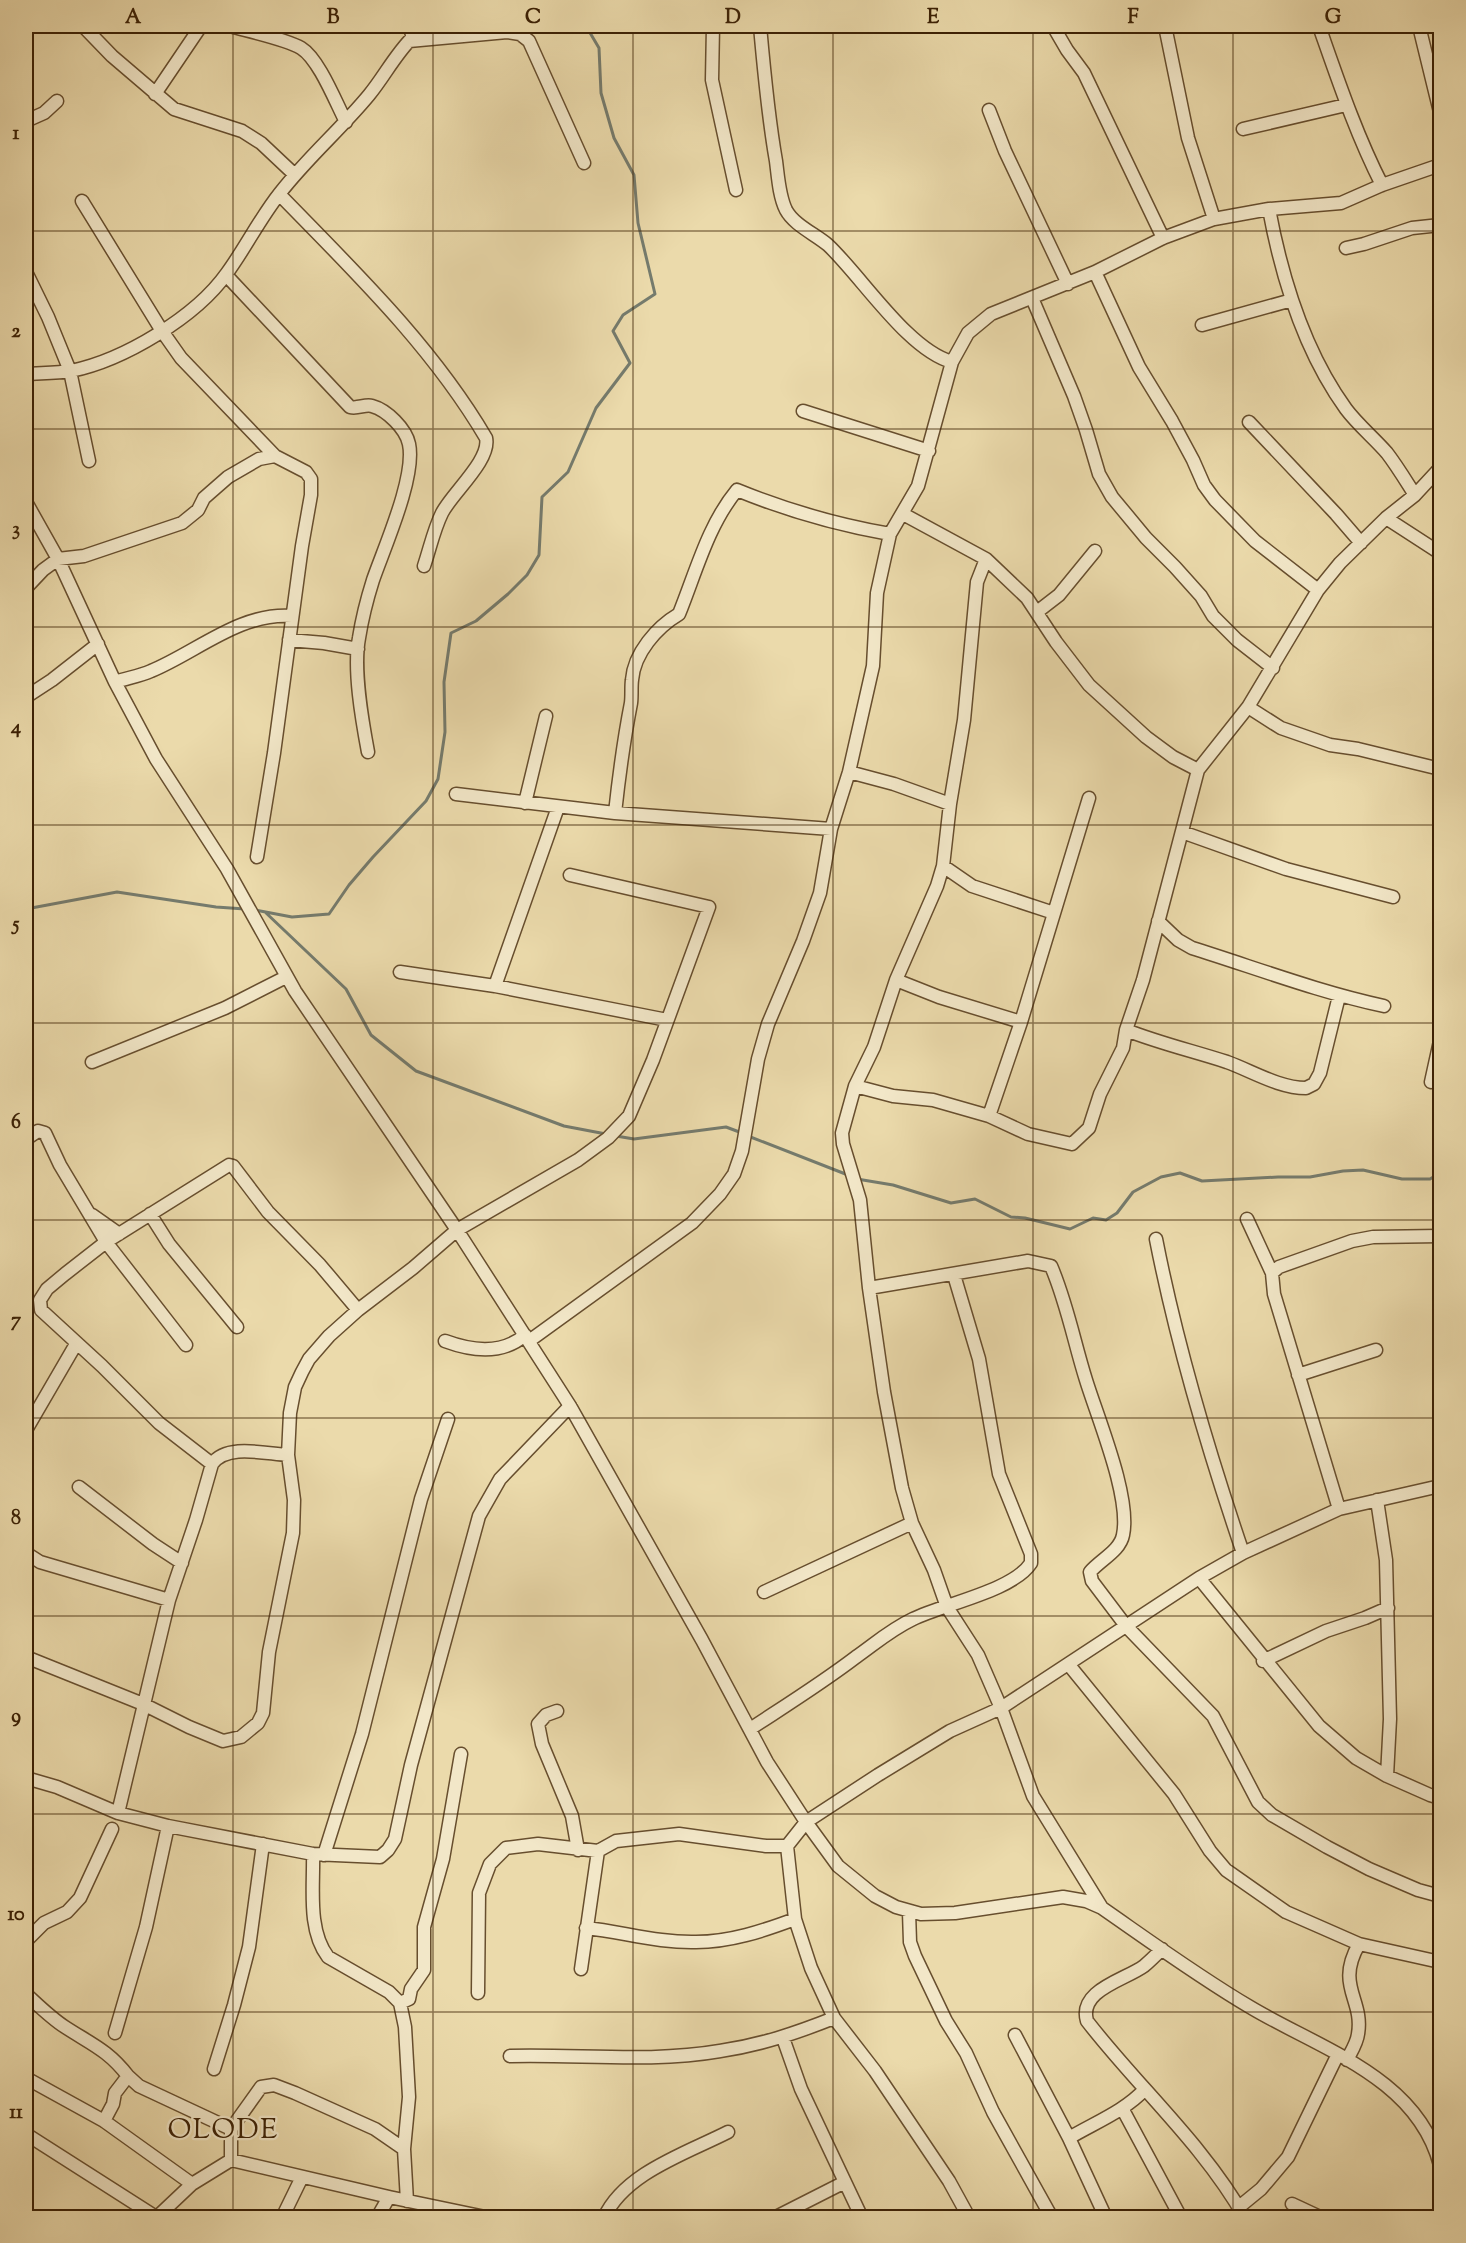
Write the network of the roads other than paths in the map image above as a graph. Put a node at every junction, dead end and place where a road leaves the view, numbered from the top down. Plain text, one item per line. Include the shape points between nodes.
1 (83, 26) edge
2 (201, 26) edge
3 (230, 26) edge
4 (409, 26) edge
5 (713, 26) edge
6 (760, 26) edge
7 (1053, 26) edge
8 (1165, 26) edge
9 (1322, 26) edge
10 (1420, 26) edge
11 (409, 41) junction
12 (155, 94) junction
13 (57, 101) dead end
14 (1346, 105) junction
15 (989, 110) dead end
16 (1440, 112) edge
17 (26, 121) edge
18 (346, 122) junction
19 (1242, 129) dead end
20 (584, 163) dead end
21 (1440, 165) edge
22 (295, 175) junction
23 (1382, 185) junction
24 (736, 190) dead end
25 (279, 194) junction
26 (82, 201) dead end
27 (1269, 209) junction
28 (1214, 219) junction
29 (1440, 225) edge
30 (1163, 238) junction
31 (1346, 248) dead end
32 (26, 272) edge
33 (1095, 273) junction
34 (226, 275) junction
35 (1068, 284) junction
36 (1032, 298) junction
37 (1292, 300) junction
38 (1202, 325) dead end
39 (162, 331) junction
40 (952, 362) junction
41 (70, 371) junction
42 (26, 374) edge
43 (803, 411) dead end
44 (1249, 422) dead end
45 (929, 451) junction
46 (275, 456) junction
47 (89, 460) dead end
48 (1440, 468) edge
49 (1415, 495) junction
50 (26, 502) edge
51 (903, 514) junction
52 (1386, 518) junction
53 (890, 534) junction
54 (1361, 543) junction
55 (1095, 551) dead end
56 (1440, 553) edge
57 (58, 559) junction
58 (986, 559) junction
59 (424, 566) dead end
60 (26, 588) edge
61 (1318, 590) junction
62 (1036, 612) junction
63 (292, 616) junction
64 (289, 640) junction
65 (98, 644) junction
66 (358, 649) junction
67 (1273, 668) junction
68 (115, 682) junction
69 (26, 697) edge
70 (1248, 707) junction
71 (546, 716) dead end
72 (368, 752) dead end
73 (1439, 766) edge
74 (1198, 770) junction
75 (849, 772) junction
76 (456, 794) dead end
77 (1089, 798) dead end
78 (525, 803) junction
79 (950, 804) junction
80 (558, 807) junction
81 (615, 813) junction
82 (831, 830) junction
83 (1182, 832) junction
84 (257, 857) dead end
85 (943, 866) junction
86 (570, 875) dead end
87 (1394, 897) dead end
88 (1054, 913) junction
89 (1158, 921) junction
90 (400, 972) dead end
91 (286, 977) junction
92 (896, 980) junction
93 (495, 986) junction
94 (1339, 996) junction
95 (1384, 1006) dead end
96 (667, 1020) junction
97 (1021, 1022) junction
98 (1126, 1030) junction
99 (1440, 1044) edge
100 (92, 1062) dead end
101 (1431, 1082) dead end
102 (855, 1086) junction
103 (989, 1116) junction
104 (26, 1139) edge
105 (88, 1213) junction
106 (150, 1214) junction
107 (1247, 1219) dead end
108 (458, 1230) junction
109 (118, 1234) junction
110 (1440, 1236) edge
111 (1156, 1239) dead end
112 (106, 1242) junction
113 (1272, 1273) junction
114 (954, 1275) junction
115 (869, 1288) junction
116 (358, 1310) junction
117 (237, 1327) dead end
118 (527, 1338) junction
119 (445, 1341) dead end
120 (76, 1344) junction
121 (186, 1345) dead end
122 (1376, 1350) dead end
123 (1298, 1375) junction
124 (570, 1406) junction
125 (29, 1412) edge
126 (448, 1419) dead end
127 (26, 1430) edge
128 (288, 1455) junction
129 (212, 1464) junction
130 (1440, 1486) edge
131 (79, 1487) dead end
132 (1377, 1500) junction
133 (1339, 1509) junction
134 (912, 1523) junction
135 (26, 1553) edge
136 (1243, 1553) junction
137 (182, 1563) junction
138 (1198, 1578) junction
139 (764, 1592) dead end
140 (169, 1600) junction
141 (947, 1607) junction
142 (1388, 1608) junction
143 (1126, 1626) junction
144 (26, 1657) edge
145 (1263, 1661) junction
146 (1069, 1665) junction
147 (143, 1704) junction
148 (1001, 1708) junction
149 (557, 1711) dead end
150 (750, 1729) junction
151 (461, 1754) dead end
152 (1388, 1776) junction
153 (26, 1778) edge
154 (1440, 1798) edge
155 (118, 1813) junction
156 (806, 1822) junction
157 (168, 1826) junction
158 (112, 1829) dead end
159 (263, 1844) junction
160 (787, 1846) junction
161 (578, 1850) junction
162 (598, 1851) junction
163 (318, 1855) junction
164 (1440, 1896) edge
165 (1102, 1908) junction
166 (909, 1911) junction
167 (795, 1919) junction
168 (586, 1928) junction
169 (26, 1941) edge
170 (1359, 1944) junction
171 (1162, 1949) junction
172 (1440, 1962) edge
173 (581, 1969) dead end
174 (478, 1993) dead end
175 (26, 1994) edge
176 (400, 2003) junction
177 (834, 2018) junction
178 (115, 2033) dead end
179 (1015, 2035) dead end
180 (783, 2038) junction
181 (510, 2056) dead end
182 (1342, 2057) junction
183 (214, 2069) dead end
184 (128, 2076) junction
185 (26, 2078) edge
186 (1145, 2089) junction
187 (1122, 2108) junction
188 (104, 2121) junction
189 (231, 2129) junction
190 (728, 2132) dead end
191 (26, 2134) edge
192 (1069, 2138) junction
193 (404, 2149) junction
194 (1440, 2158) edge
195 (231, 2160) junction
196 (302, 2177) junction
197 (845, 2182) junction
198 (192, 2184) junction
199 (389, 2197) junction
200 (407, 2201) junction
201 (1292, 2204) dead end
202 (1242, 2212) edge
203 (1180, 2216) dead end
204 (156, 2217) edge
205 (282, 2217) edge
206 (377, 2217) edge
207 (490, 2217) edge
208 (604, 2217) edge
209 (774, 2217) edge
210 (862, 2217) edge
211 (964, 2217) edge
212 (1052, 2217) edge
213 (1106, 2217) edge
214 (1322, 2217) edge

1 - 12 street
2 - 12 street
3 - 18 street via 303,49
4 - 11 street via 413,37
5 - 24 street via 712,81
6 - 40 street via 769,121 786,210 828,245 903,328 942,360
7 - 30 street via 1084,73
8 - 28 street via 1188,138
9 - 14 street
10 - 16 street
11 - 18 street
11 - 20 street via 507,32 525,37
12 - 22 street via 174,109 242,131
13 - 17 street via 44,113
14 - 19 street
14 - 23 street
15 - 35 street
18 - 22 street
21 - 23 street
22 - 25 street
23 - 27 street via 1341,203
25 - 34 street
25 - 59 street via 417,341 486,438 486,448 472,473 443,512
26 - 39 street
27 - 28 street
27 - 37 street
28 - 30 street
29 - 31 street via 1412,228
30 - 33 street
32 - 41 street
33 - 35 street
33 - 61 street via 1139,367 1204,485 1255,541
34 - 39 street via 201,303
34 - 66 street via 350,407 370,405 387,413 409,443 403,496 372,583
35 - 36 street
36 - 40 street via 992,314 968,333
36 - 67 street via 1074,396 1099,474 1112,497 1201,596 1213,616
37 - 38 street
37 - 49 street via 1335,393 1388,455
39 - 41 street via 120,353
39 - 46 street via 181,358
40 - 45 street
41 - 42 street
41 - 47 street
43 - 45 street
44 - 54 street
45 - 51 street via 918,486
46 - 57 street via 259,459 228,477 182,523 84,556
46 - 63 street via 306,472 310,479 311,495
48 - 49 street
49 - 52 street
50 - 57 street
51 - 53 street
51 - 58 street
52 - 54 street
52 - 56 street
53 - 75 street via 878,593 873,666
53 - 81 street via 849,527 737,490 724,506 703,551 680,614 649,640 639,656 632,677
54 - 61 street
55 - 62 street via 1059,596
57 - 60 street
57 - 65 street
58 - 62 street via 1027,598
58 - 79 street via 977,582 964,720
61 - 67 street
62 - 74 street via 1089,685 1146,737
63 - 64 street
63 - 68 street via 276,615 240,625 149,672
64 - 66 street
64 - 84 street
65 - 68 street
65 - 69 street
66 - 72 street
67 - 70 street
68 - 91 street via 156,759 227,869
70 - 73 street via 1281,728 1315,740
70 - 74 street
71 - 78 street
74 - 83 street
75 - 79 street
75 - 82 street
76 - 78 street
77 - 88 street
78 - 80 street
79 - 85 street
80 - 81 street
80 - 93 street
81 - 82 street
82 - 118 street via 820,893 758,1059 742,1151 734,1174 692,1223
83 - 87 street via 1286,869
83 - 89 street
85 - 88 street via 972,886
85 - 92 street
86 - 96 street via 709,906
88 - 97 street
89 - 94 street via 1192,948
89 - 98 street
90 - 93 street
91 - 100 street via 225,1008
91 - 108 street
92 - 97 street
92 - 102 street via 874,1047
93 - 96 street
94 - 95 street
94 - 98 street via 1320,1073 1314,1084 1306,1088
96 - 108 street via 628,1116 608,1138 578,1160
97 - 103 street
98 - 103 street via 1123,1048 1100,1094 1089,1128 1072,1144 1028,1134
99 - 101 street
102 - 103 street via 893,1096 933,1100
102 - 115 street via 842,1133 860,1200
104 - 105 street via 38,1131 45,1133
105 - 109 street
105 - 112 street
106 - 109 street
106 - 116 street via 226,1166 233,1166 268,1212
106 - 117 street via 176,1253
107 - 113 street
108 - 116 street
108 - 118 street
109 - 112 street
110 - 113 street via 1352,1241
111 - 136 street via 1202,1428
112 - 120 street via 47,1289 40,1300 41,1310
112 - 121 street
113 - 123 street via 1274,1294
114 - 115 street
114 - 141 street via 980,1359 999,1474 1031,1554 1031,1563 1004,1584
114 - 143 street via 1028,1261 1051,1266 1123,1502 1123,1538 1089,1576
115 - 134 street via 890,1432
116 - 128 street via 329,1336 302,1372 290,1413
118 - 119 street via 485,1350
118 - 124 street
120 - 125 street
120 - 129 street via 159,1423
122 - 123 street
123 - 133 street
124 - 150 street
124 - 163 street via 500,1479 479,1516 411,1765 395,1839 380,1857
125 - 127 street
126 - 163 street via 421,1499 362,1734
128 - 129 street via 231,1453
128 - 147 street via 294,1500 293,1533 269,1652 263,1713 258,1723 242,1737 223,1741
129 - 137 street
130 - 132 street
131 - 137 street
132 - 133 street
132 - 142 street
133 - 136 street
134 - 139 street
134 - 141 street
135 - 140 street via 40,1562
136 - 138 street
137 - 140 street
138 - 143 street
138 - 145 street
140 - 147 street
141 - 148 street via 978,1655
141 - 150 street via 914,1618 881,1637
142 - 145 street via 1326,1630
142 - 152 street
143 - 146 street
143 - 164 street via 1213,1716 1258,1802 1272,1815 1369,1869
144 - 147 street
145 - 152 street via 1319,1726 1356,1758
146 - 148 street
146 - 170 street via 1174,1794 1226,1870 1286,1911
147 - 155 street
148 - 156 street via 950,1731
148 - 165 street via 1033,1796
149 - 161 street via 546,1715 537,1725 572,1816
150 - 156 street
151 - 176 street via 443,1859 424,1927 424,1970 409,1999
152 - 154 street
153 - 155 street
155 - 157 street
156 - 160 street
156 - 166 street via 838,1866 857,1883
157 - 159 street
157 - 178 street via 146,1927
158 - 169 street via 80,1898
159 - 163 street
159 - 183 street via 249,1947
160 - 162 street via 679,1834 616,1841
160 - 167 street
161 - 162 street
161 - 174 street via 522,1844 506,1848 490,1864 479,1893
162 - 168 street
163 - 176 street via 314,1917 323,1950 328,1957 390,1992
165 - 166 street via 1063,1897 933,1915
165 - 171 street
166 - 212 street via 910,1942 915,1956 993,2112
167 - 168 street via 767,1930 696,1942
167 - 177 street via 811,1968
168 - 173 street
170 - 172 street
170 - 182 street via 1349,1974 1358,2034
171 - 182 street via 1252,2008
171 - 186 street via 1143,1966 1096,1994 1086,2005 1085,2013 1105,2044
175 - 184 street via 64,2027 93,2042
176 - 193 street via 409,2097
177 - 180 street
177 - 211 street via 949,2181 963,2204
179 - 192 street
180 - 181 street via 719,2052 646,2057
180 - 197 street via 801,2089
182 - 194 street via 1371,2074 1409,2108
182 - 202 street via 1288,2157
184 - 188 street via 115,2093
184 - 189 street via 139,2086
185 - 188 street
186 - 187 street
186 - 202 street via 1179,2127
187 - 192 street
187 - 203 street
188 - 198 street
189 - 193 street via 261,2087 274,2085 375,2129
189 - 195 street
190 - 208 street via 631,2183
191 - 204 street
192 - 213 street
193 - 200 street
195 - 196 street
195 - 198 street
196 - 199 street
196 - 205 street
197 - 209 street
197 - 210 street
198 - 204 street
199 - 200 street
199 - 206 street
200 - 207 street
201 - 214 street

